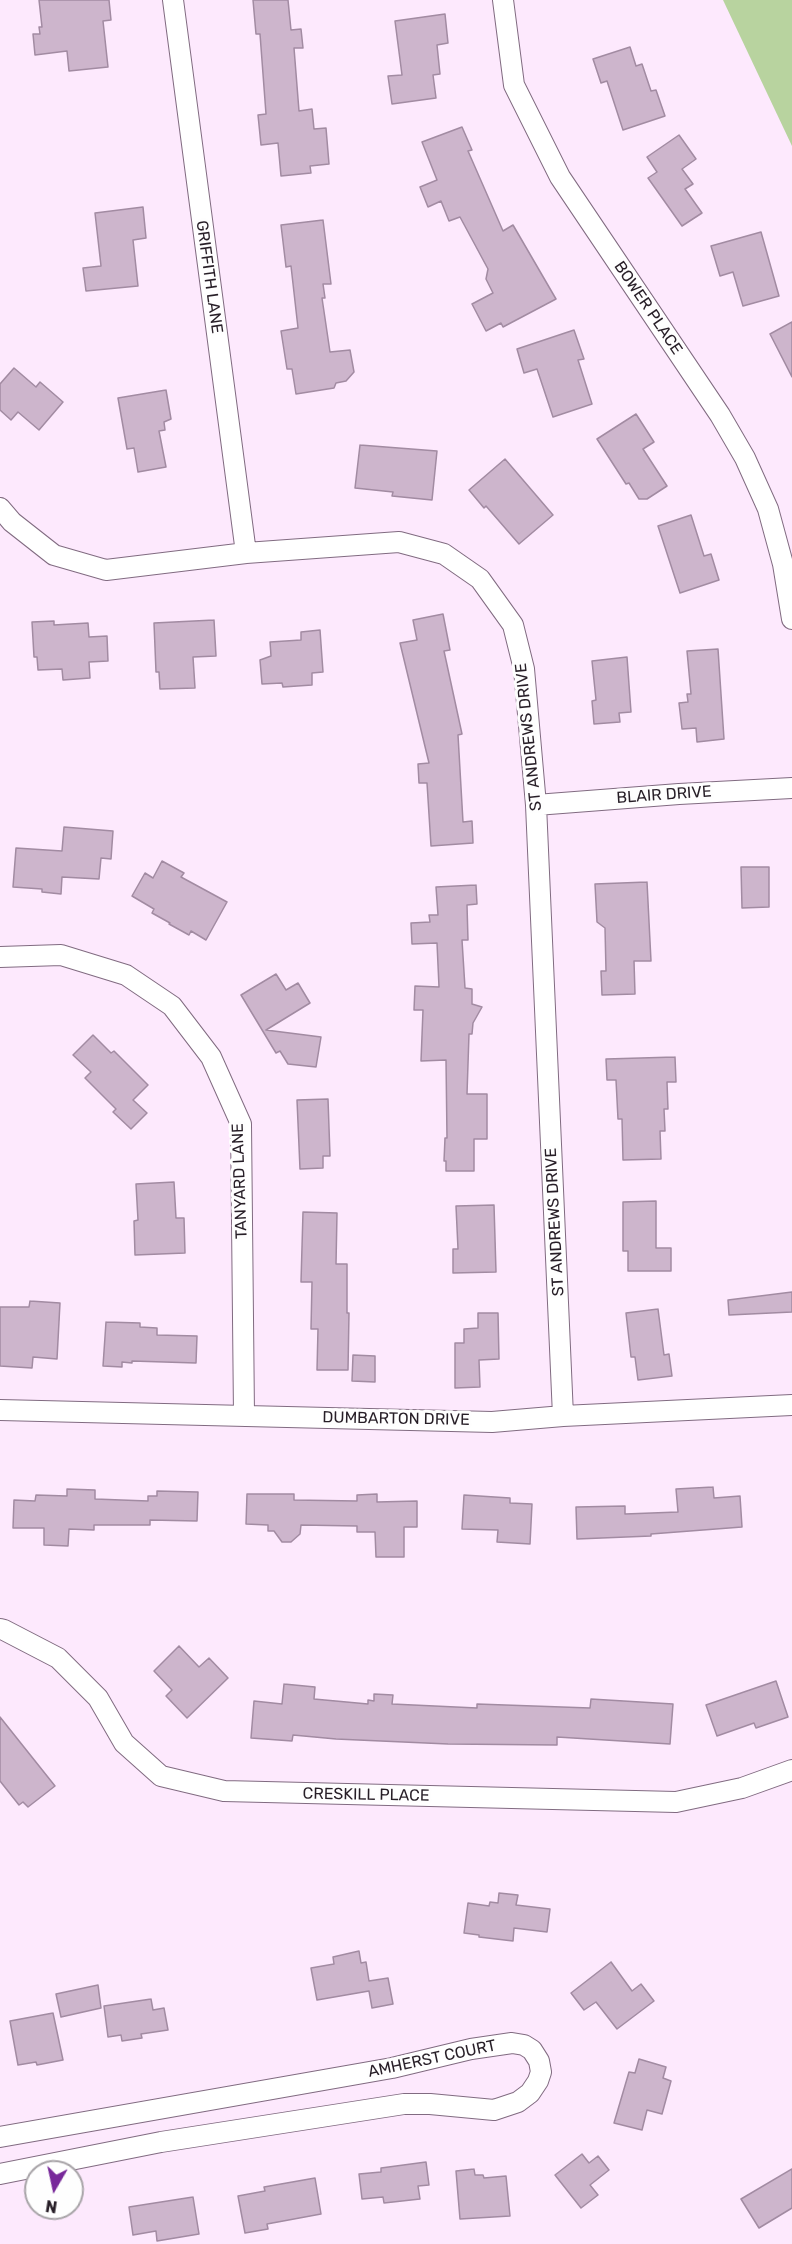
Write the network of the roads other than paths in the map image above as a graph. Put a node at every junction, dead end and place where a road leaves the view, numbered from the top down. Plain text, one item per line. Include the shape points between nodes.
1 (173, 0) edge
2 (503, 0) edge
3 (0, 508) edge
4 (246, 553) junction
5 (792, 619) edge
6 (792, 788) edge
7 (536, 805) junction
8 (0, 957) edge
9 (792, 1405) edge
10 (0, 1410) edge
11 (244, 1415) junction
12 (563, 1416) junction
13 (0, 1629) edge
14 (792, 1770) edge
15 (0, 2137) edge
16 (0, 2174) edge

1 - 4 street, GRIFFITH LANE
2 - 5 street, BOWER PLACE via 514,85 560,177 745,458 768,509
3 - 4 street, ST ANDREWS DRIVE via 54,555 106,570
4 - 7 street, ST ANDREWS DRIVE via 399,542 444,554 480,579 513,625 524,669
6 - 7 street, BLAIR DRIVE
7 - 12 street, ST ANDREWS DRIVE
8 - 11 street, TANYARD LANE via 61,956 126,975 172,1006 211,1057 241,1124
9 - 12 street, DUMBARTON DRIVE
10 - 11 street, DUMBARTON DRIVE
11 - 12 street, DUMBARTON DRIVE via 492,1422
13 - 14 street, CRESKILL PLACE via 58,1658 98,1698 124,1743 161,1776 224,1791 676,1802 741,1788
15 - 16 street, AMHERST COURT via 512,2043 532,2050 541,2072 524,2097 507,2107 404,2104 161,2142

